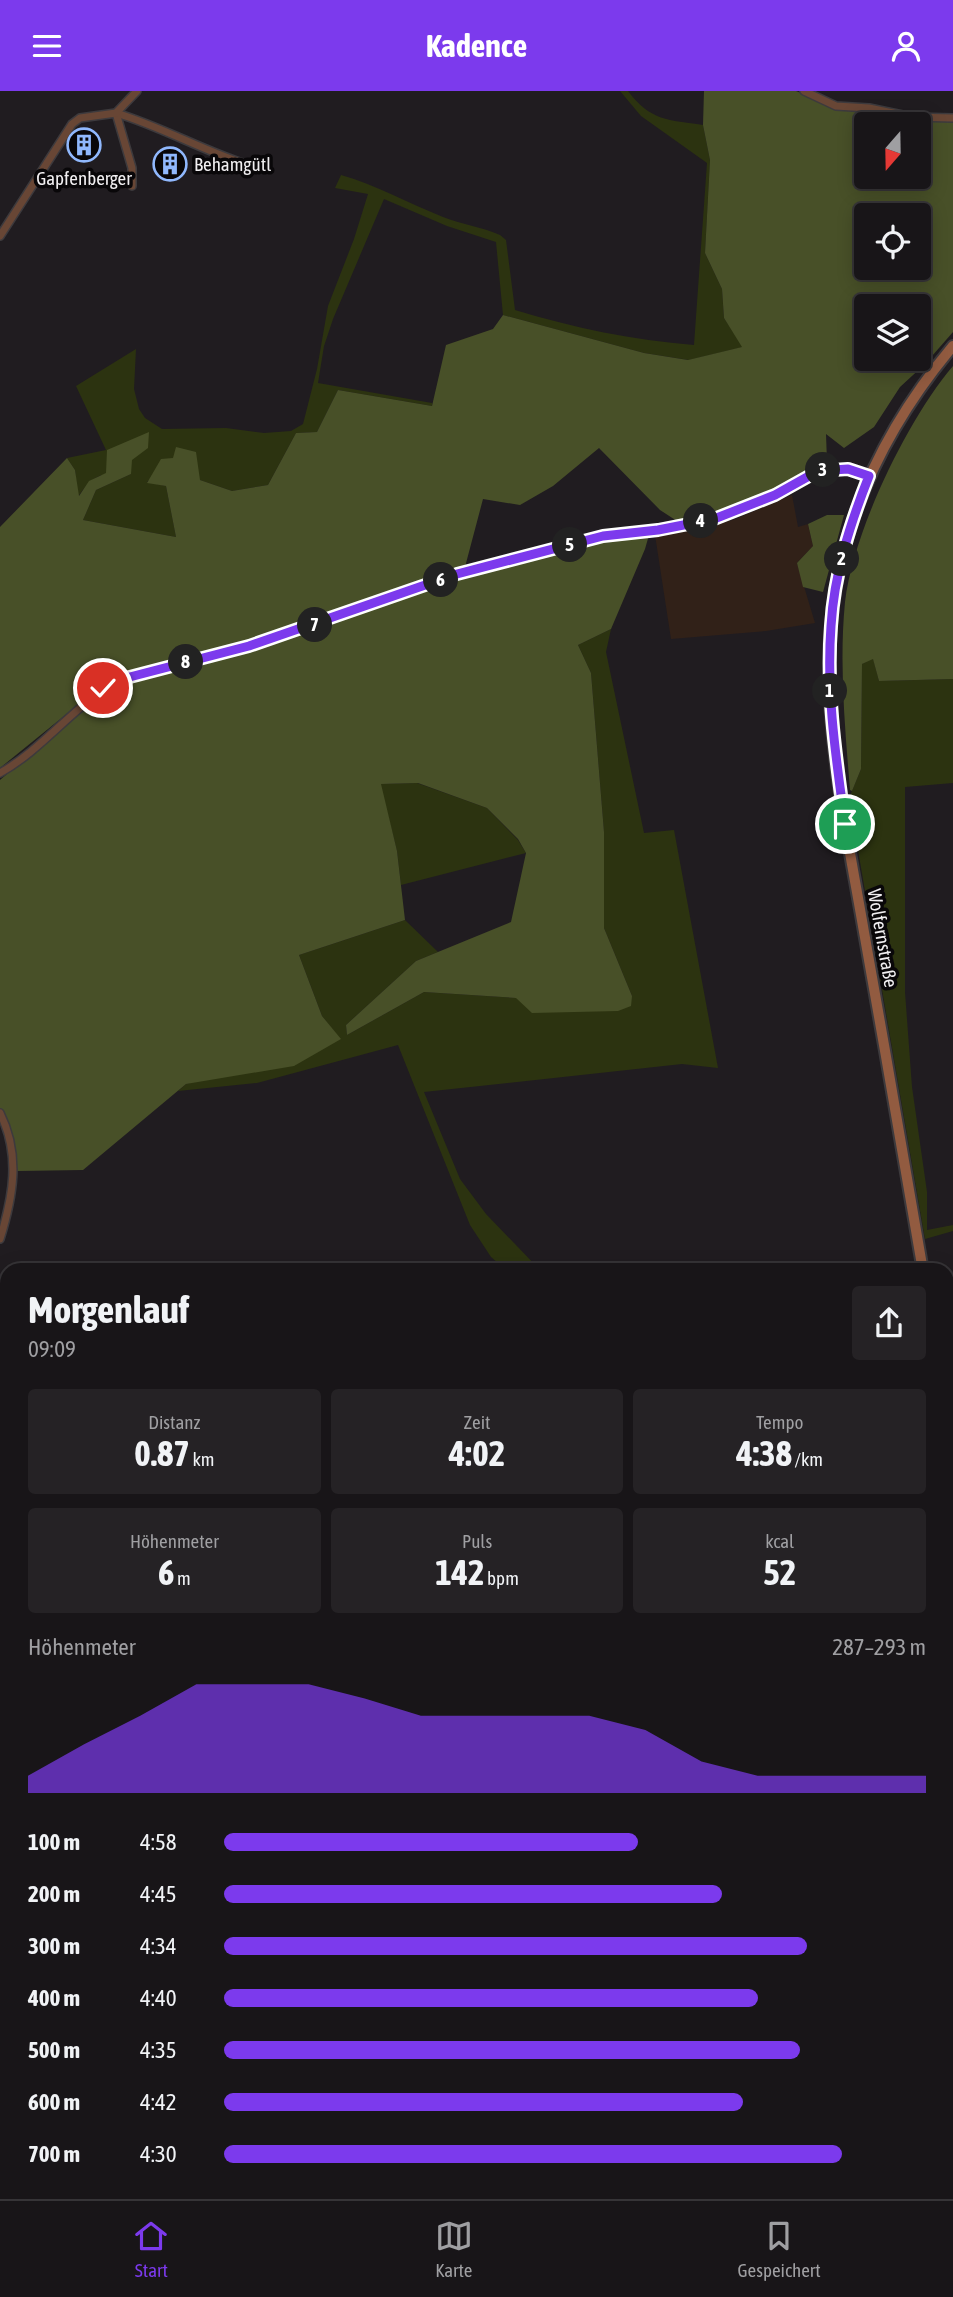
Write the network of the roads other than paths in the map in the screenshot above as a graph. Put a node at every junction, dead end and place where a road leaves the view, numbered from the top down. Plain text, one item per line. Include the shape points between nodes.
1 (137, 91) edge
2 (804, 91) edge
3 (116, 113) junction
4 (953, 118) edge
5 (261, 169) dead end
6 (132, 186) dead end
7 (0, 236) edge
8 (953, 346) edge
9 (869, 476) junction
10 (0, 772) edge
11 (0, 1113) edge
12 (0, 1240) edge
13 (922, 1263) edge

1 - 3 street
2 - 4 street via 836,106
3 - 5 street
3 - 6 street via 132,168
3 - 7 street via 80,118 72,124
8 - 9 main road, Wolfernstraße via 912,399
9 - 10 street via 848,469 818,471 775,495 714,519 603,536 457,574 249,646 122,679 103,688
9 - 13 main road, Wolfernstraße via 846,541 834,598 831,709 845,824
11 - 12 street via 14,1164 12,1197

